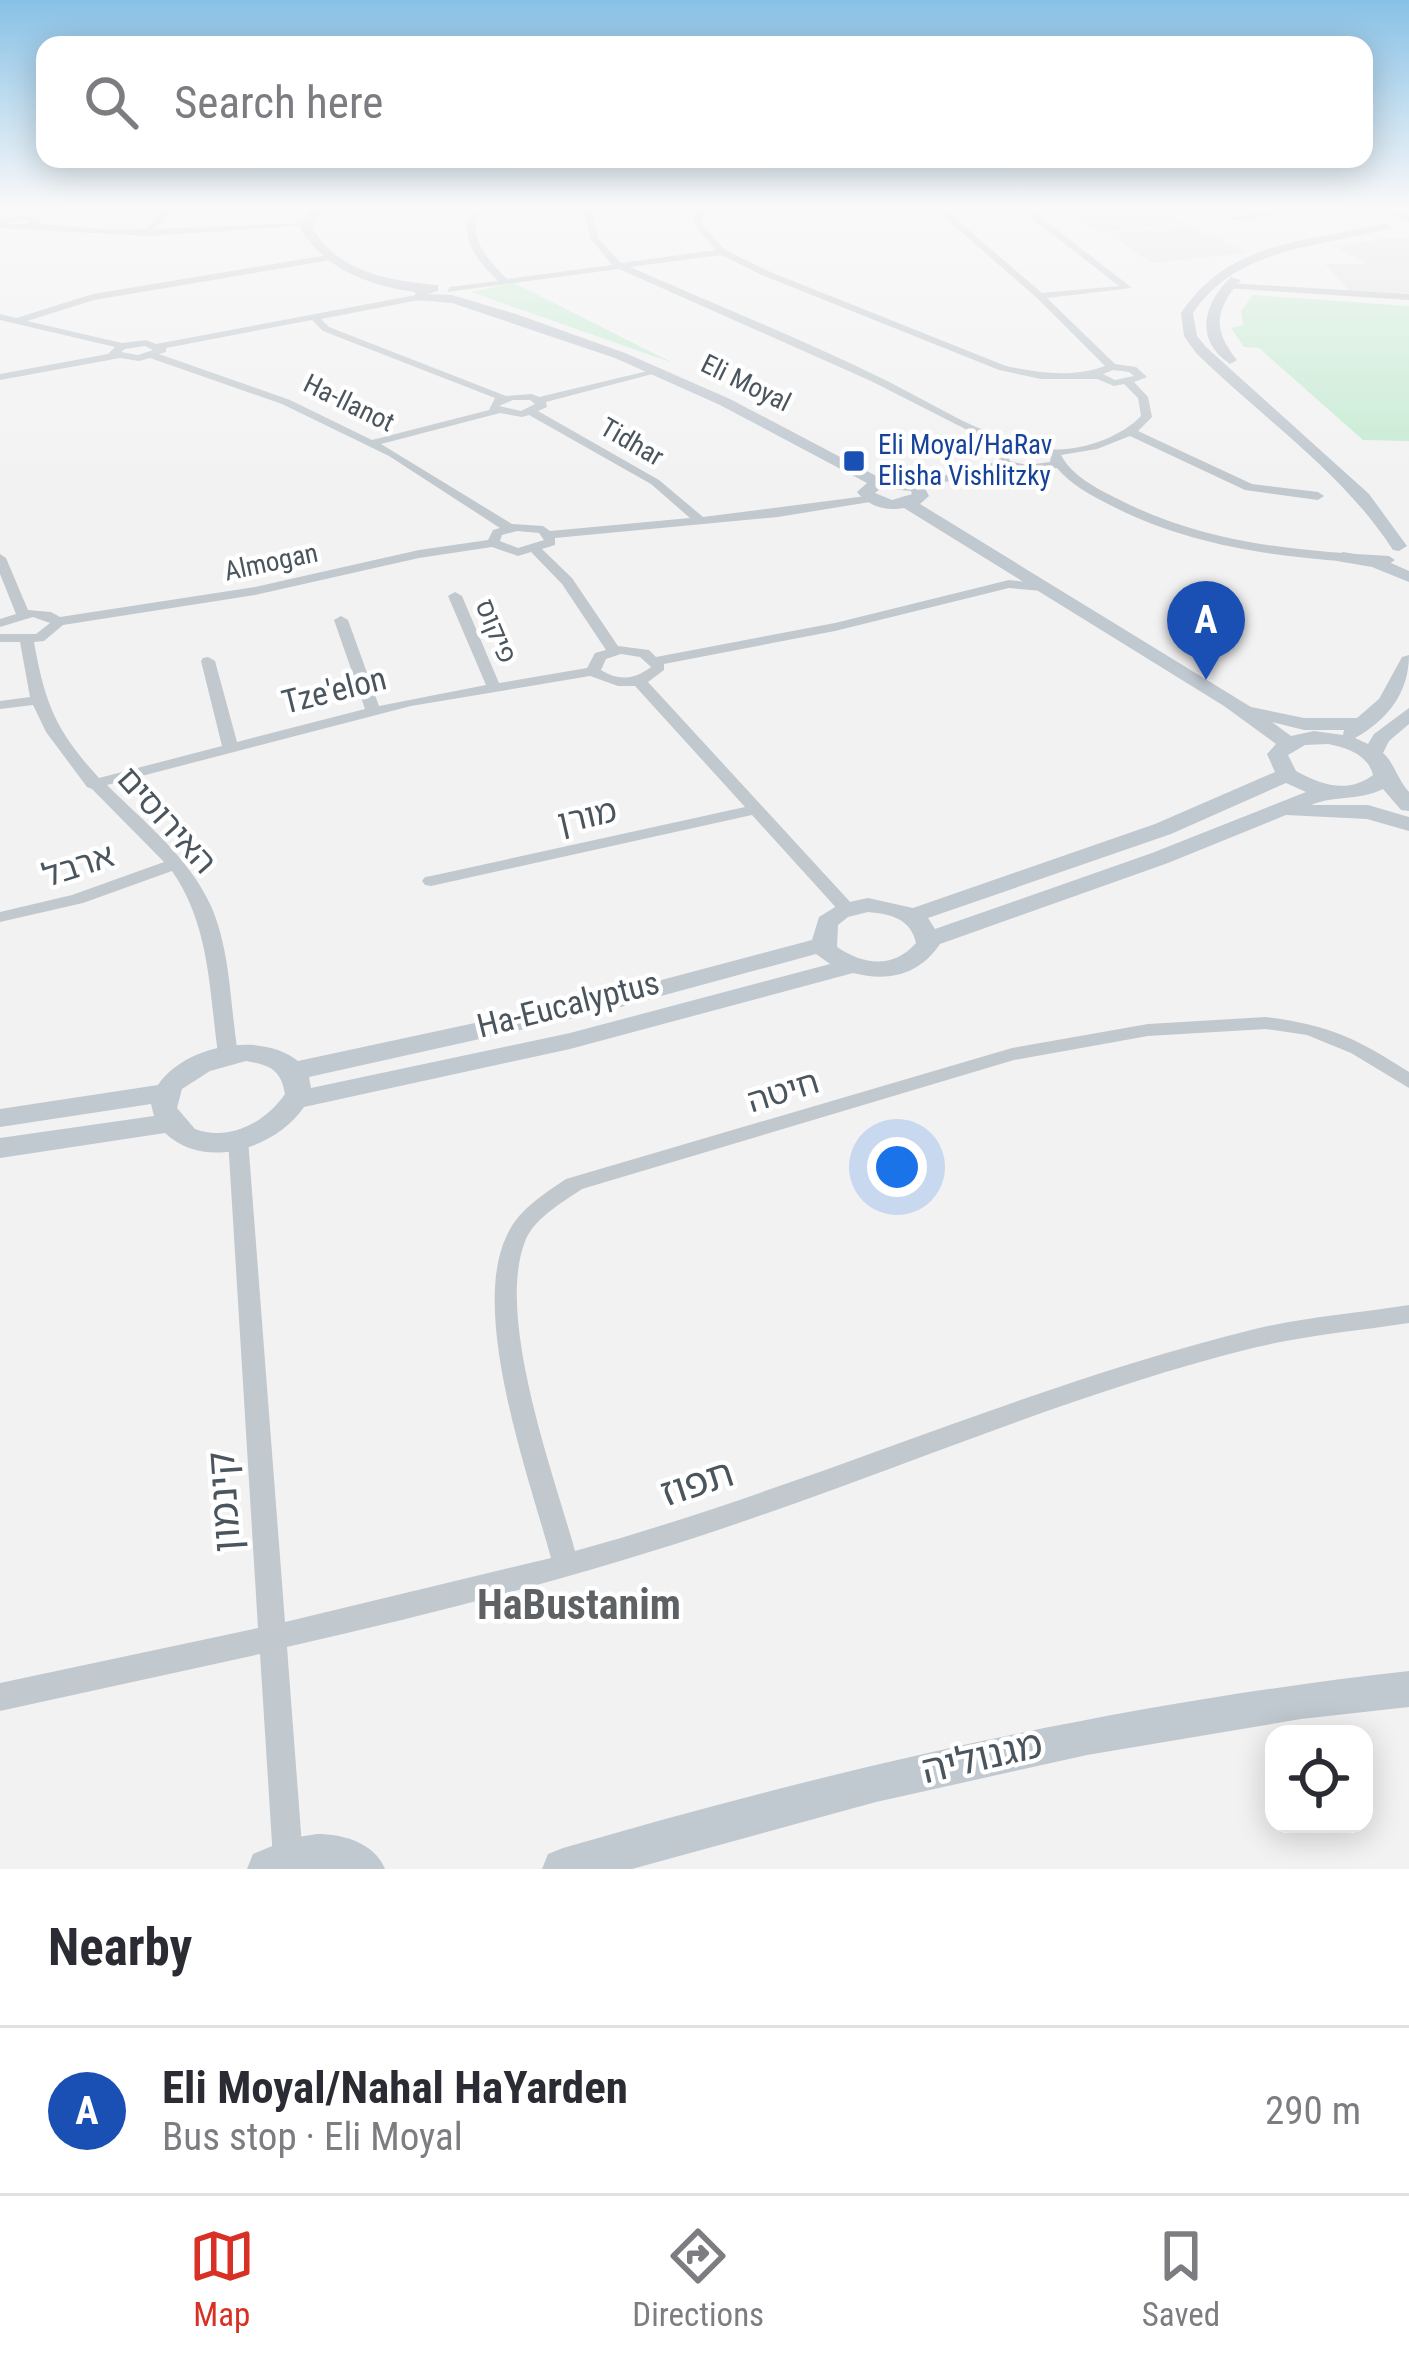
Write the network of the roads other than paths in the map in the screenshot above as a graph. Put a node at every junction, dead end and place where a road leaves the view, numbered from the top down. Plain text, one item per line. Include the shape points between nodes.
1 (99, 296) edge
2 (410, 296) edge
3 (455, 296) edge
4 (688, 296) edge
5 (829, 296) edge
6 (1040, 296) edge
7 (1199, 296) edge
8 (1221, 296) edge
9 (313, 316) junction
10 (0, 317) edge
11 (16, 321) junction
12 (119, 351) junction
13 (156, 351) junction
14 (1112, 367) junction
15 (656, 370) junction
16 (1096, 376) junction
17 (0, 377) edge
18 (1129, 383) junction
19 (500, 405) junction
20 (536, 406) junction
21 (1131, 432) junction
22 (987, 436) junction
23 (372, 443) junction
24 (1037, 449) junction
25 (1055, 458) junction
26 (1004, 459) junction
27 (1027, 470) junction
28 (1085, 485) junction
29 (874, 491) junction
30 (913, 495) junction
31 (1318, 496) dead end
32 (1393, 508) dead end
33 (701, 520) junction
34 (509, 529) junction
35 (550, 535) junction
36 (493, 543) junction
37 (1398, 547) edge
38 (536, 550) junction
39 (1342, 557) junction
40 (0, 558) edge
41 (1409, 575) edge
42 (1012, 578) junction
43 (455, 596) dead end
44 (23, 614) junction
45 (341, 620) dead end
46 (0, 622) edge
47 (57, 622) junction
48 (0, 638) edge
49 (27, 640) junction
50 (615, 652) junction
51 (208, 661) dead end
52 (657, 661) junction
53 (1409, 661) edge
54 (593, 671) junction
55 (639, 681) junction
56 (493, 686) junction
57 (38, 700) junction
58 (1231, 702) junction
59 (0, 705) edge
60 (374, 711) junction
61 (1409, 714) edge
62 (1366, 724) junction
63 (1340, 741) junction
64 (1288, 743) junction
65 (230, 746) junction
66 (1372, 754) junction
67 (1288, 775) junction
68 (1384, 777) junction
69 (94, 784) junction
70 (1258, 788) junction
71 (1335, 792) junction
72 (1409, 806) edge
73 (756, 809) junction
74 (1268, 815) junction
75 (1409, 820) edge
76 (174, 864) junction
77 (431, 881) dead end
78 (846, 908) junction
79 (912, 916) junction
80 (0, 917) edge
81 (927, 940) junction
82 (824, 944) junction
83 (853, 965) junction
84 (228, 1054) junction
85 (294, 1071) junction
86 (1409, 1081) edge
87 (169, 1092) junction
88 (296, 1100) junction
89 (0, 1118) edge
90 (170, 1123) junction
91 (238, 1139) junction
92 (0, 1148) edge
93 (1409, 1314) edge
94 (566, 1564) junction
95 (272, 1638) junction
96 (1409, 1689) edge
97 (0, 1697) edge
98 (278, 1864) edge
99 (364, 1869) edge
100 (563, 1869) edge

1 - 11 street
2 - 9 street
3 - 15 main road, Eli Moyal
4 - 22 street
5 - 16 street via 1003,368
6 - 14 street
7 - 37 main road via 1187,313 1201,350 1353,491
8 - 32 main road via 1209,315 1217,346
9 - 13 street
9 - 19 street via 326,329
10 - 11 street
11 - 12 street
12 - 13 street
12 - 17 street
13 - 23 street, Ha-Ilanot
14 - 16 street
14 - 18 street via 1142,375
15 - 20 street
15 - 29 main road, Eli Moyal via 766,421
16 - 18 street
18 - 21 street via 1147,407
19 - 20 street
19 - 23 street
20 - 33 street, Tidhar
21 - 25 street
21 - 31 street via 1249,488
22 - 24 street
22 - 26 street
23 - 34 street, Ha-Ilanot
24 - 25 street
24 - 26 street via 1010,450
25 - 27 street via 1049,468
25 - 28 street
26 - 27 street
26 - 30 street
27 - 28 street
28 - 39 street via 1189,536
29 - 30 main road
29 - 33 street
30 - 42 main road
33 - 35 street
34 - 35 street
34 - 36 street
35 - 38 street
36 - 38 street, Almogan
36 - 47 street, Almogan
37 - 39 main road
37 - 41 main road
38 - 50 street
39 - 41 main road
40 - 44 street
42 - 52 street via 835,627
42 - 58 main road via 1042,587
43 - 56 street, פיקוס
44 - 46 street
44 - 47 street
45 - 60 street
47 - 49 street
48 - 49 street
49 - 57 street, האירוסים
50 - 52 street
50 - 54 street via 594,661
51 - 65 street
52 - 55 street via 656,673
53 - 62 main road
54 - 55 street via 606,680
54 - 56 street, Tze'elon
55 - 73 street
56 - 60 street, Tze'elon
57 - 59 street
57 - 69 street, האירוסים
58 - 62 main road via 1304,724
58 - 64 main road
58 - 70 main road via 1267,748 1271,767
60 - 65 street, Tze'elon
61 - 66 main road
62 - 63 main road
63 - 64 main road
63 - 66 main road
64 - 67 main road via 1277,761
65 - 69 street, Tze'elon
66 - 68 main road
67 - 70 main road
67 - 71 main road
68 - 71 main road via 1369,789
68 - 72 main road
69 - 76 street, האירוסים
70 - 79 main road
71 - 74 main road
71 - 75 main road via 1377,800
73 - 77 street, מורן
73 - 78 street
74 - 75 main road via 1335,808
74 - 81 main road
76 - 80 street, ארבל
76 - 84 street, האירוסים via 196,893 212,940
78 - 79 main road via 888,907
78 - 82 main road via 824,923
79 - 81 main road
81 - 83 main road via 910,963
82 - 83 main road
82 - 85 main road, Ha-Eucalyptus via 606,1003
83 - 88 main road, Ha-Eucalyptus via 570,1042
84 - 85 main road via 267,1054
84 - 87 main road via 191,1068
85 - 88 main road
86 - 94 street, חיטה via 1311,1029 1266,1023 1126,1033 1012,1054 574,1184 516,1237 503,1278 506,1327
87 - 89 main road
87 - 90 main road
88 - 91 main road via 280,1121
90 - 91 main road via 201,1141
90 - 92 main road
91 - 95 street, קינמון
93 - 94 street, תפוז via 1261,1337 1176,1361
94 - 95 street, תפוז
95 - 97 street, תפוז
95 - 98 street, קינמון
96 - 100 main road, מגנוליה via 1270,1703 1052,1741
98 - 99 main road via 312,1853

